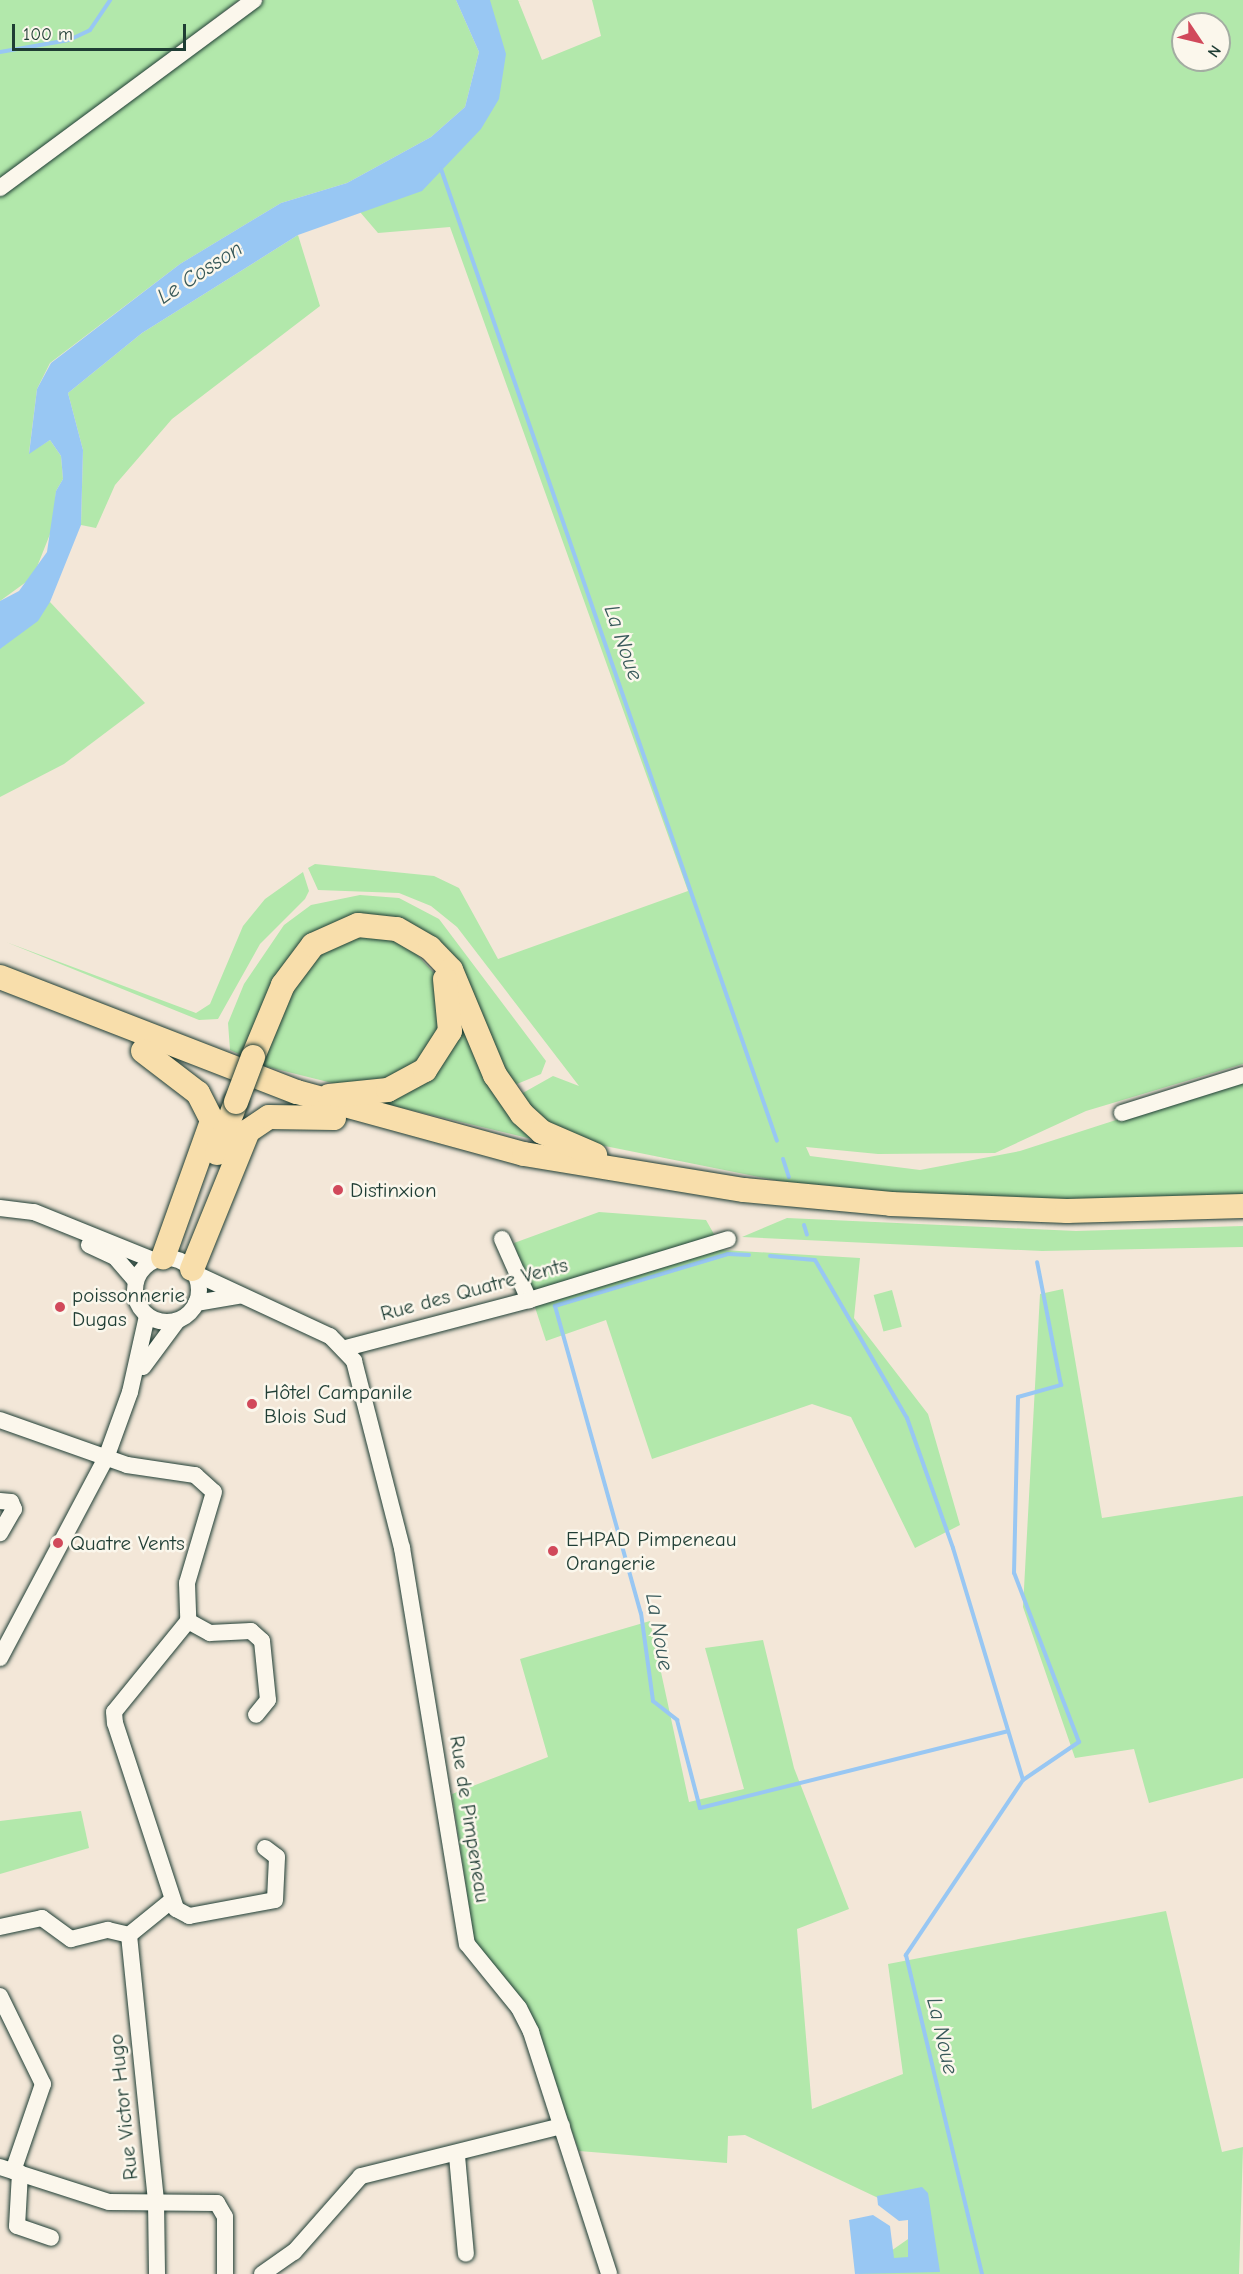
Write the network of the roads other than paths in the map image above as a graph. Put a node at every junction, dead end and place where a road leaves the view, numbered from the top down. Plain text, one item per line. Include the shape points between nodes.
1 (253, 1) edge
2 (7, 183) edge
3 (412, 936) junction
4 (0, 977) edge
5 (0, 992) edge
6 (143, 1051) junction
7 (1243, 1075) edge
8 (297, 1092) junction
9 (1122, 1113) dead end
10 (334, 1118) junction
11 (641, 1175) junction
12 (1243, 1206) edge
13 (2, 1208) edge
14 (1243, 1218) edge
15 (502, 1239) dead end
16 (728, 1239) dead end
17 (176, 1264) junction
18 (136, 1281) junction
19 (238, 1296) junction
20 (529, 1300) junction
21 (196, 1303) junction
22 (147, 1316) junction
23 (177, 1321) junction
24 (346, 1348) junction
25 (130, 1392) junction
26 (0, 1420) edge
27 (106, 1458) junction
28 (0, 1501) edge
29 (0, 1533) edge
30 (188, 1621) junction
31 (0, 1658) edge
32 (256, 1715) dead end
33 (265, 1848) dead end
34 (171, 1901) junction
35 (0, 1926) edge
36 (129, 1935) junction
37 (0, 1996) edge
38 (562, 2126) junction
39 (457, 2156) junction
40 (11, 2170) edge
41 (156, 2201) junction
42 (51, 2238) dead end
43 (466, 2254) dead end
44 (157, 2274) edge
45 (225, 2274) edge
46 (262, 2274) edge
47 (609, 2274) edge

1 - 2 street
3 - 8 highway via 439,967 451,998 450,1030 441,1052 406,1084 388,1090
3 - 11 highway via 451,970 495,1076 522,1114 567,1145
3 - 17 highway, bridge via 381,925 358,925 313,945 283,986
4 - 8 highway
5 - 6 highway
6 - 10 highway
6 - 17 highway via 198,1093 212,1121
7 - 9 street
8 - 11 highway via 524,1154
10 - 14 highway via 570,1178 778,1208 954,1222
10 - 17 highway via 269,1117 248,1131
11 - 12 highway via 913,1206 1067,1211
13 - 17 street via 34,1212
13 - 18 street via 115,1257
15 - 20 street
16 - 20 street, Rue des Quatre Vents
17 - 18 street
17 - 19 street
17 - 21 street
18 - 22 street via 136,1300
19 - 21 street
19 - 24 street
20 - 24 street, Rue des Quatre Vents
21 - 23 street
22 - 23 street
22 - 25 street
23 - 25 street
24 - 38 street, Rue de Pimpeneau via 361,1380 402,1548 467,1944 519,2008
25 - 27 street
26 - 27 street
27 - 30 street via 148,1470 195,1474 214,1492 187,1583
27 - 31 street
28 - 29 street via 11,1502 14,1509
30 - 32 street via 210,1632 244,1629 262,1641 268,1700
30 - 34 street via 114,1712
33 - 34 street via 277,1857 275,1900 189,1916
34 - 36 street
35 - 36 street via 42,1918 71,1939 108,1930
36 - 41 street, Rue Victor Hugo
37 - 40 street via 44,2084
38 - 39 street
38 - 47 street, Rue de Pimpeneau
39 - 43 street
39 - 46 street via 361,2176 294,2252
40 - 41 street via 109,2202
40 - 42 street via 17,2226
41 - 44 street, Rue Victor Hugo
41 - 45 street via 218,2203 225,2217

